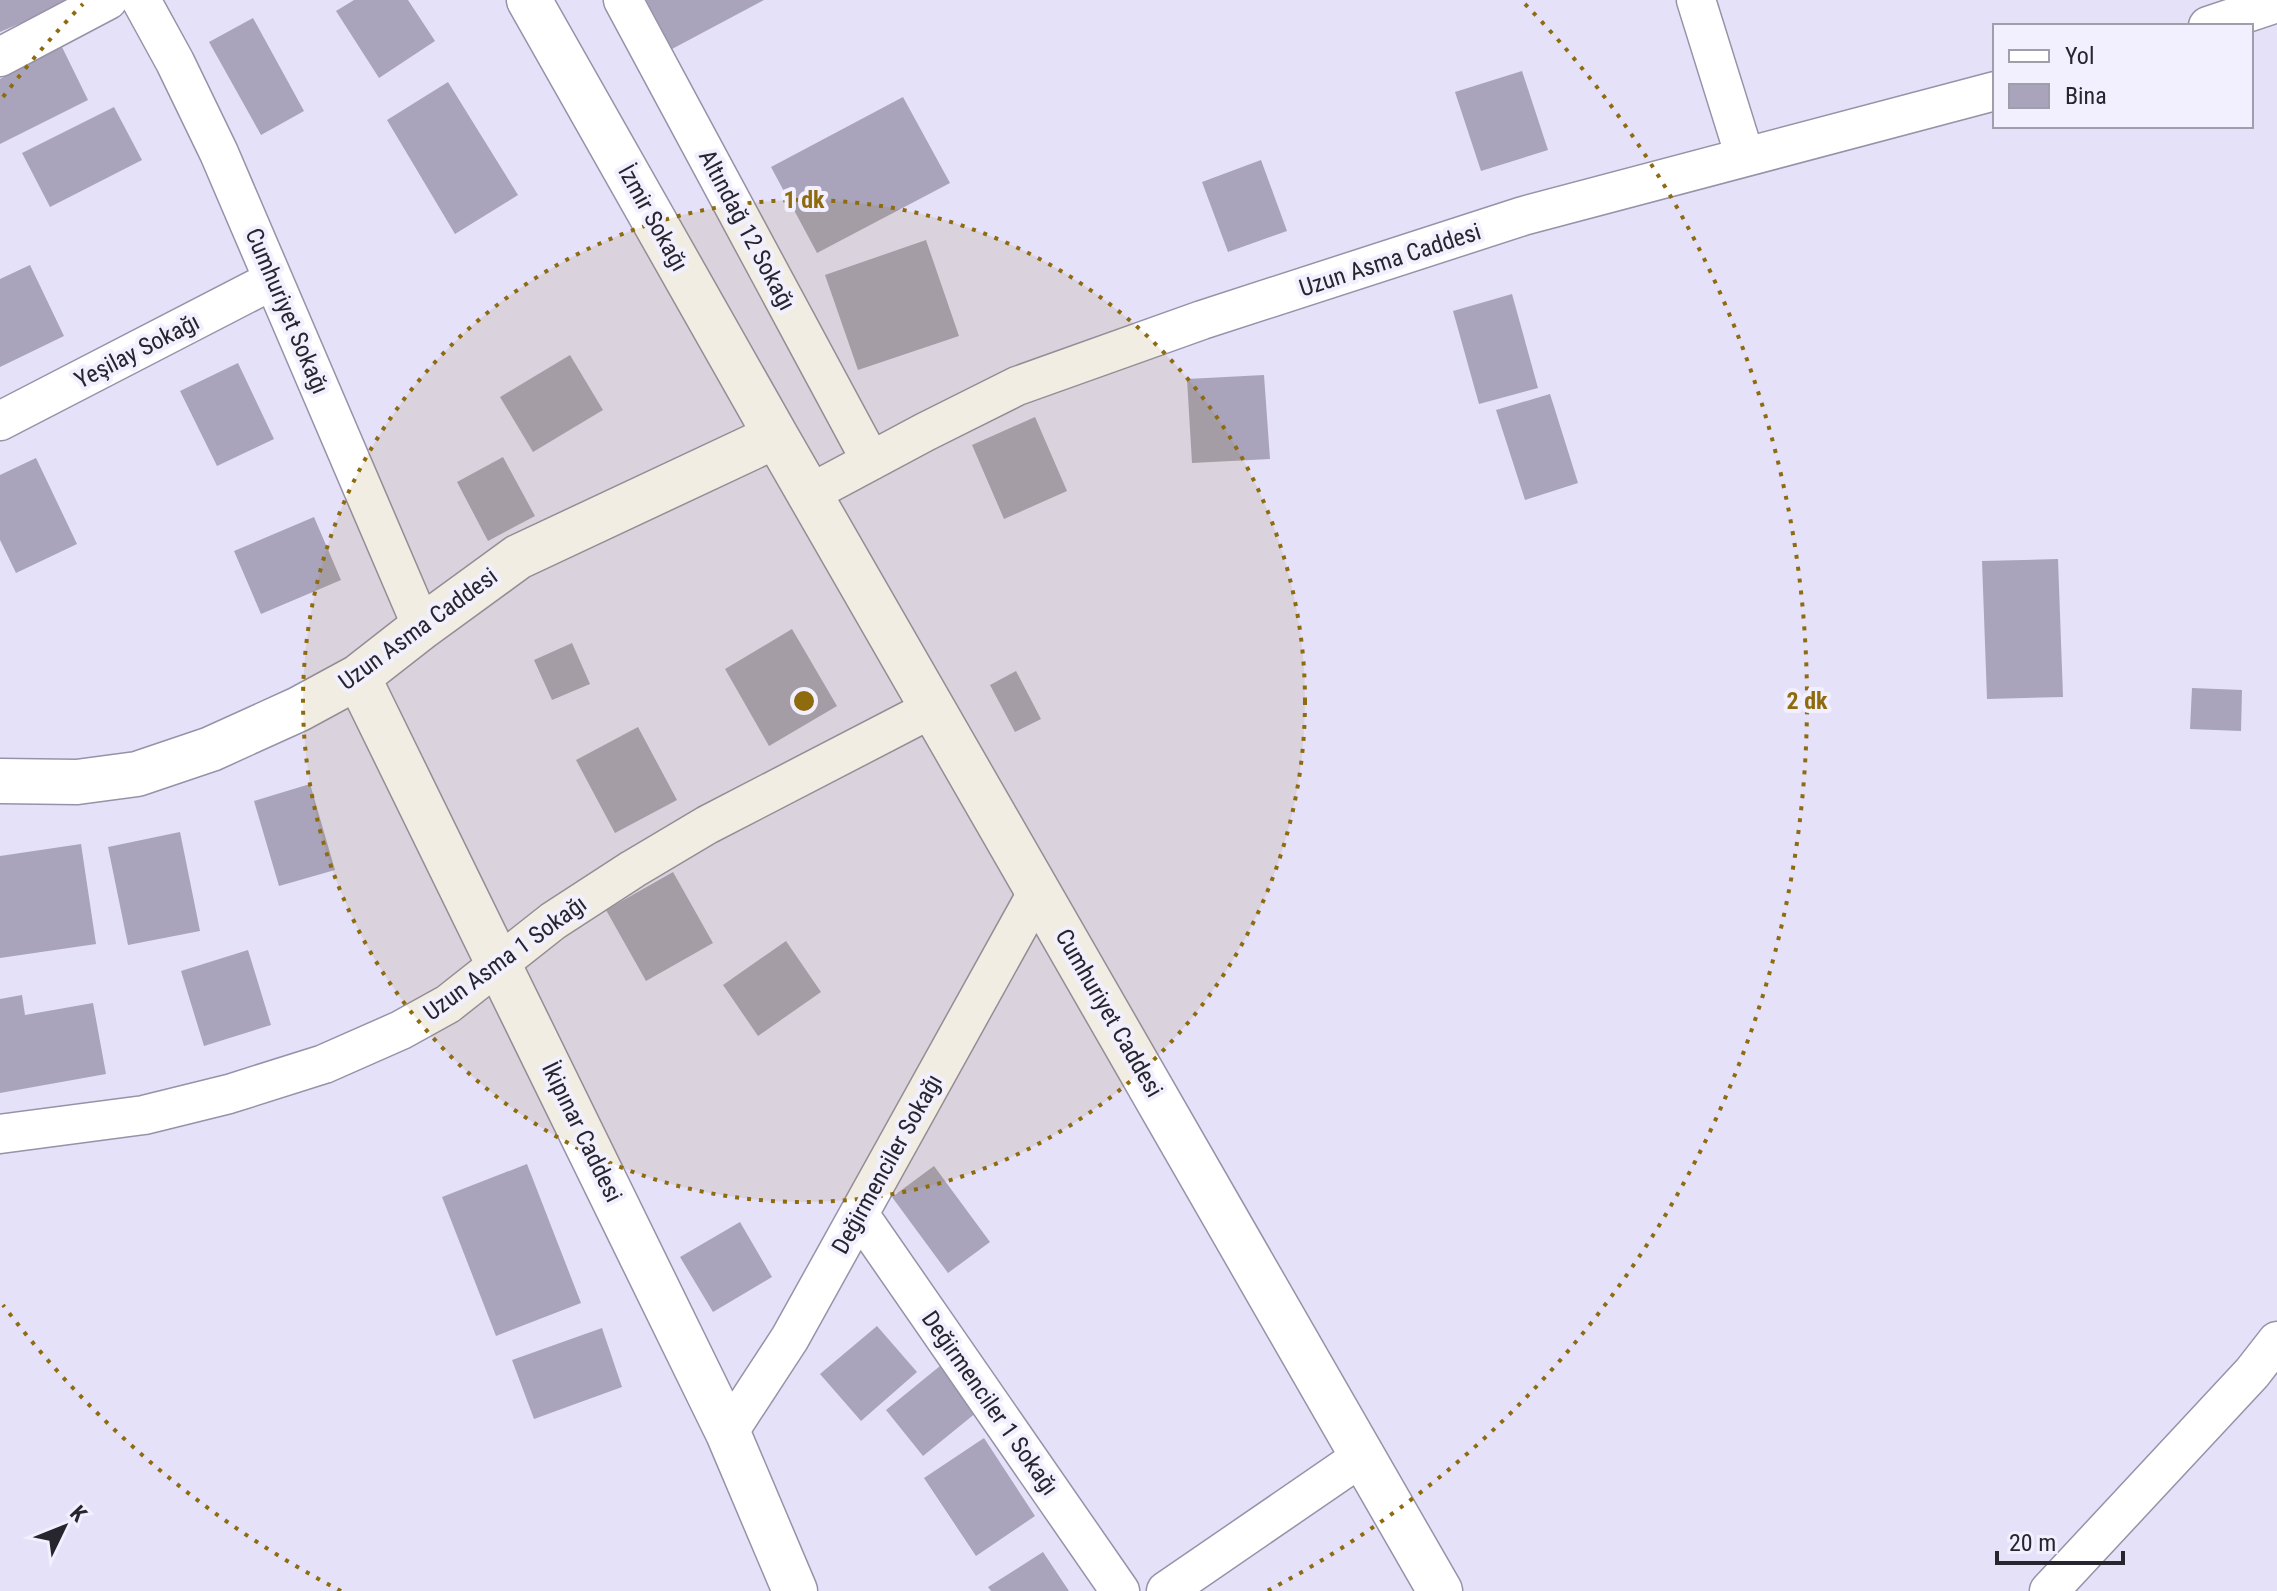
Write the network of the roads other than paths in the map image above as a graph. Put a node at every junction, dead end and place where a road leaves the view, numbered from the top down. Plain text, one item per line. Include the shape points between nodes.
1 (108, 0) edge
2 (141, 0) edge
3 (529, 0) edge
4 (623, 0) edge
5 (1696, 0) edge
6 (2277, 3) edge
7 (2214, 24) edge
8 (0, 57) edge
9 (1993, 92) edge
10 (1745, 157) junction
11 (273, 280) junction
12 (0, 421) edge
13 (776, 436) junction
14 (871, 461) junction
15 (809, 494) junction
16 (422, 627) junction
17 (358, 677) junction
18 (933, 708) junction
19 (0, 781) edge
20 (1038, 891) junction
21 (500, 964) junction
22 (0, 1134) edge
23 (859, 1214) junction
24 (2277, 1341) edge
25 (728, 1433) junction
26 (1364, 1455) junction
27 (795, 1591) edge
28 (1120, 1591) edge
29 (1166, 1591) edge
30 (1440, 1591) edge
31 (2049, 1591) edge

1 - 8 street
2 - 11 street, Cumhuriyet Sokağı via 219,153
3 - 13 street, İzmir Sokağı
4 - 14 street, Altındağ 12 Sokağı
5 - 10 street
6 - 7 street
9 - 10 street, Uzun Asma Caddesi
10 - 14 street, Uzun Asma Caddesi via 1523,216 1202,320 1017,386
11 - 12 street, Yeşilay Sokağı
11 - 16 street, Cumhuriyet Sokağı
13 - 15 street, Cumhuriyet Caddesi
13 - 16 street, Uzun Asma Caddesi via 518,557
14 - 15 street, Uzun Asma Caddesi
15 - 18 street, Cumhuriyet Caddesi
16 - 17 street, Uzun Asma Caddesi
17 - 19 street, Uzun Asma Caddesi via 211,749 137,774 77,782
17 - 21 street, İkipınar Caddesi
18 - 20 street, Cumhuriyet Caddesi
18 - 21 street, Uzun Asma 1 Sokağı via 707,825 553,921
20 - 23 street, Değirmenciler Sokağı
20 - 26 street, Cumhuriyet Caddesi
21 - 22 street, Uzun Asma 1 Sokağı via 448,1004 324,1064 144,1115
21 - 25 street, İkipınar Caddesi
23 - 25 street, Değirmenciler Sokağı via 790,1338
23 - 28 street, Değirmenciler 1 Sokağı
24 - 31 street
25 - 27 street, İkipınar Caddesi
26 - 29 street
26 - 30 street, Cumhuriyet Caddesi

